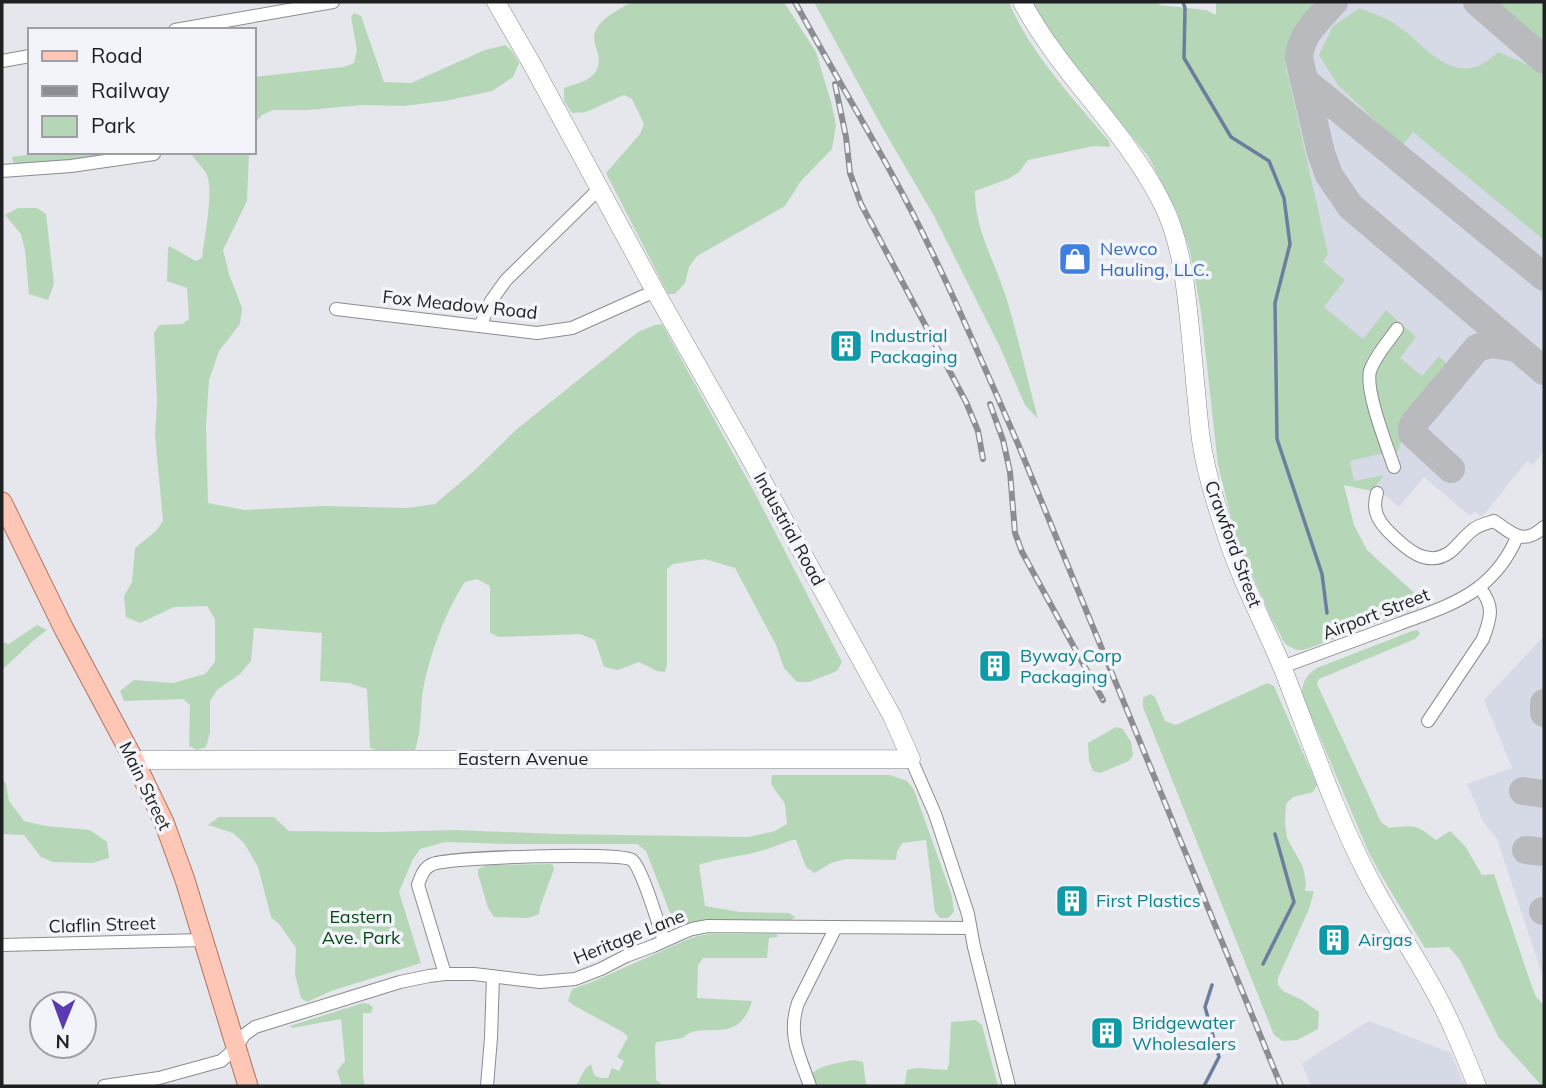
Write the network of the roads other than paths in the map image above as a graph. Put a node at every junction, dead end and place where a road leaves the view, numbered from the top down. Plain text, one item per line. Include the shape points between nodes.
1 (333, 2) edge
2 (496, 2) edge
3 (1022, 2) edge
4 (186, 28) edge
5 (28, 56) edge
6 (2, 61) edge
7 (148, 154) edge
8 (2, 171) edge
9 (600, 188) junction
10 (655, 291) junction
11 (336, 309) dead end
12 (480, 326) junction
13 (1397, 329) dead end
14 (1394, 467) dead end
15 (1377, 493) dead end
16 (2, 502) edge
17 (1544, 527) edge
18 (1517, 537) junction
19 (1479, 587) junction
20 (1282, 667) junction
21 (1428, 721) dead end
22 (911, 759) junction
23 (134, 760) junction
24 (836, 927) junction
25 (970, 928) junction
26 (203, 940) junction
27 (664, 941) junction
28 (2, 945) edge
29 (445, 974) junction
30 (493, 976) junction
31 (236, 1048) junction
32 (104, 1086) edge
33 (248, 1086) edge
34 (487, 1086) edge
35 (810, 1086) edge
36 (1009, 1086) edge
37 (1477, 1086) edge

1 - 4 street
2 - 9 street, Industrial Road
3 - 20 street, Crawford Street via 1049,47 1140,163 1163,205 1178,248 1186,292 1200,432 1212,494
5 - 6 street
7 - 8 street
9 - 10 street, Industrial Road
9 - 12 street via 506,280
10 - 12 street, Fox Meadow Road via 554,332
10 - 22 street, Industrial Road via 886,704
11 - 12 street, Fox Meadow Road
13 - 14 street via 1375,360 1369,382
15 - 18 street, Airport Street via 1377,516 1419,557 1446,555 1475,527 1494,521
16 - 23 main road, Main Street
17 - 18 street via 1537,534
18 - 19 street, Airport Street via 1505,559
19 - 20 street, Airport Street via 1448,605
19 - 21 street via 1489,605 1483,639
20 - 37 street, Crawford Street via 1367,874 1454,1030
22 - 23 street, Eastern Avenue
22 - 25 street, Industrial Road via 940,829
23 - 26 main road, Main Street via 169,836
24 - 25 street, Heritage Lane
24 - 27 street, Heritage Lane via 708,926
24 - 35 street via 795,1013 794,1044
25 - 36 street, Industrial Road
26 - 28 street, Claflin Street
26 - 31 main road, Main Street
27 - 29 street via 631,858 478,858 431,864 418,885
27 - 30 street, Heritage Lane via 575,979 540,982
29 - 30 street, Heritage Lane
29 - 31 street, Heritage Lane via 400,982 255,1027
30 - 34 street
31 - 32 street, Heritage Lane via 221,1061 189,1071
31 - 33 main road, Main Street

